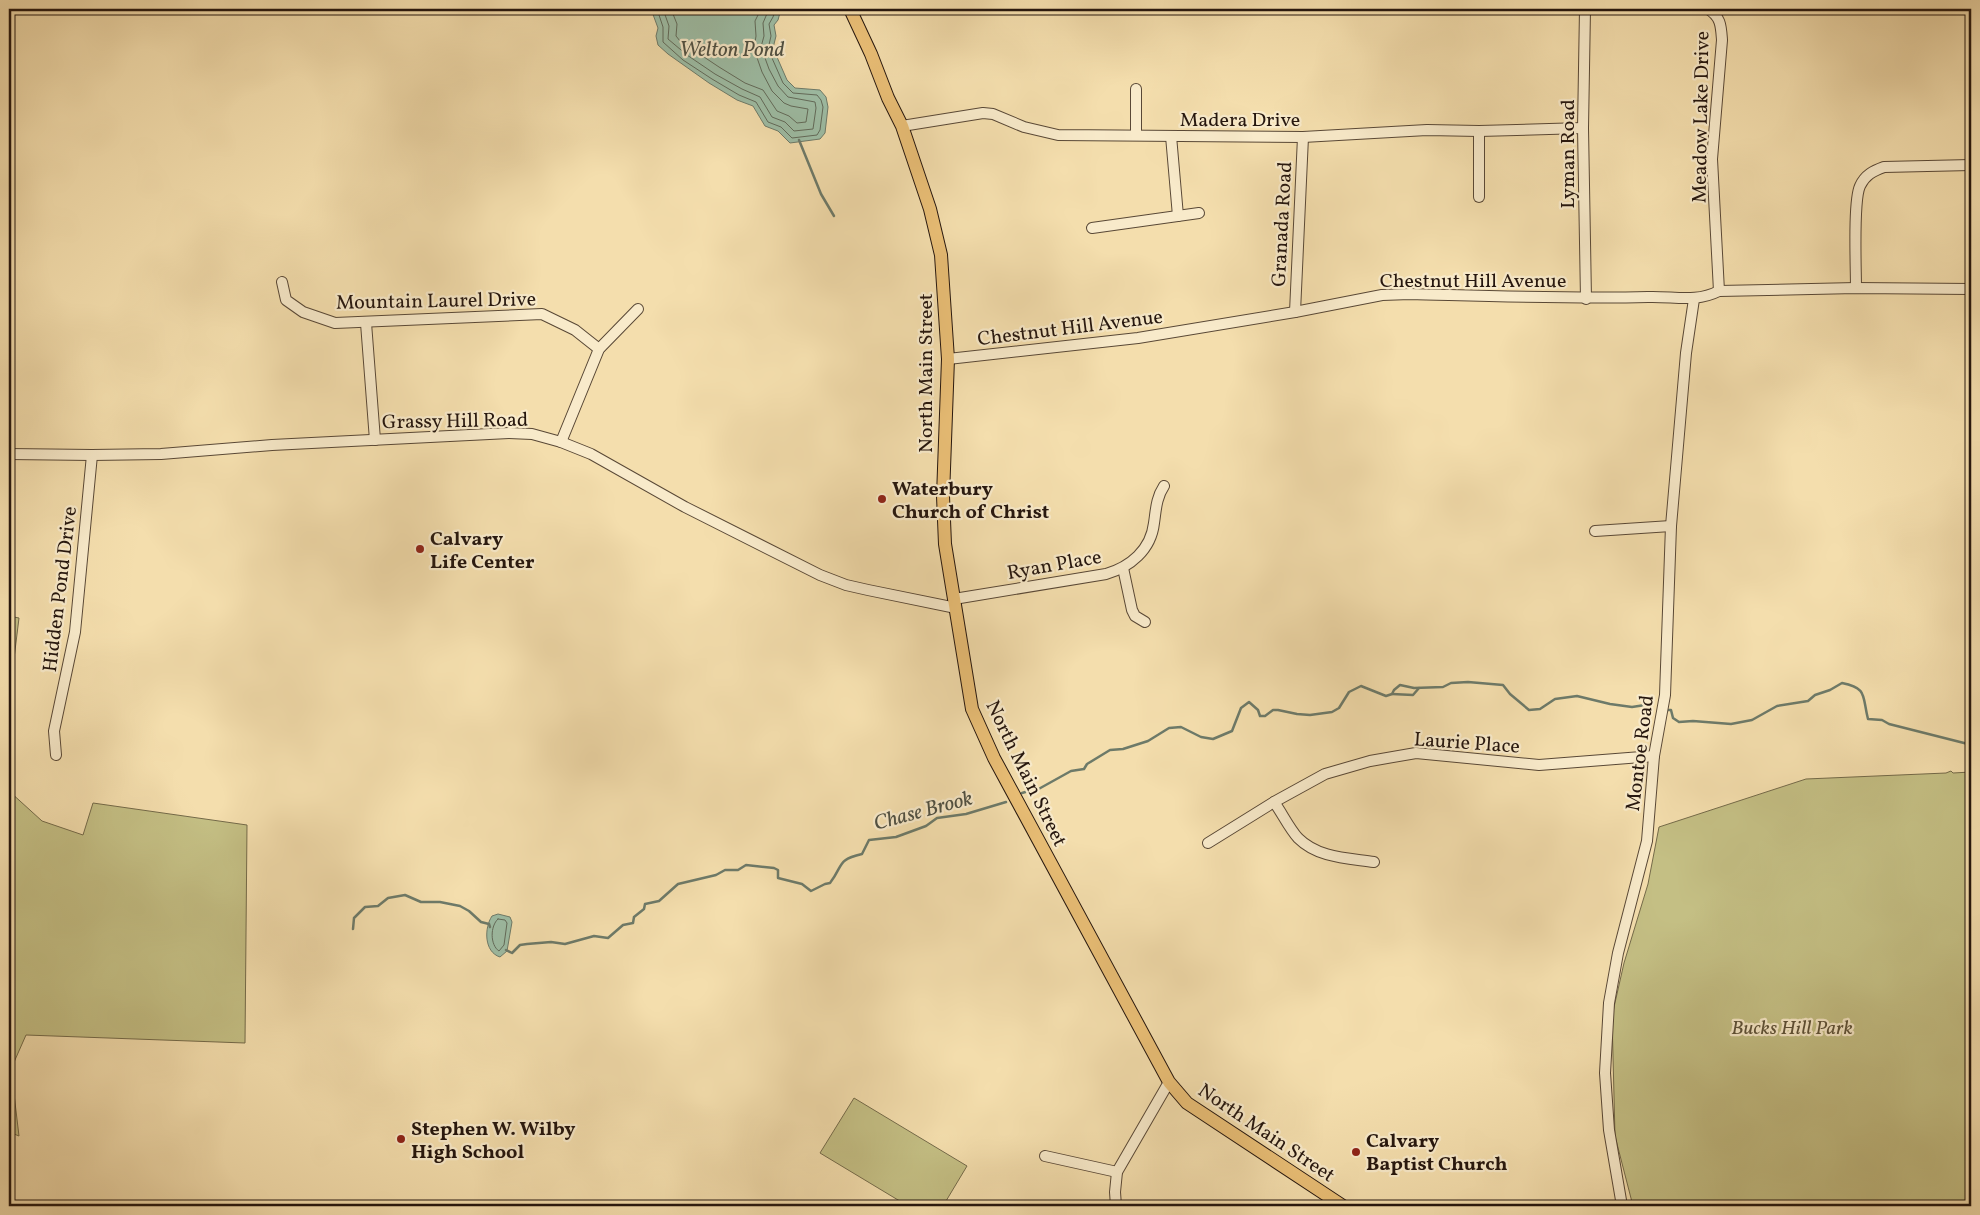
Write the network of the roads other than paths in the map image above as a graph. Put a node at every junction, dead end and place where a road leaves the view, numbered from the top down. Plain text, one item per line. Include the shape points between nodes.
1 (850, 9) edge
2 (1585, 9) edge
3 (1708, 9) edge
4 (1136, 89) dead end
5 (902, 126) junction
6 (1583, 128) junction
7 (1479, 131) junction
8 (1136, 136) junction
9 (1171, 136) junction
10 (1302, 137) junction
11 (1971, 165) edge
12 (1479, 196) dead end
13 (1199, 214) dead end
14 (1178, 216) junction
15 (1092, 228) dead end
16 (282, 282) dead end
17 (1856, 288) junction
18 (1971, 288) edge
19 (1719, 291) junction
20 (1586, 299) junction
21 (1694, 299) junction
22 (638, 310) dead end
23 (1295, 312) junction
24 (366, 323) junction
25 (599, 349) junction
26 (948, 359) junction
27 (375, 440) junction
28 (562, 442) junction
29 (9, 454) edge
30 (92, 456) junction
31 (1164, 486) dead end
32 (1671, 526) junction
33 (1595, 530) dead end
34 (1123, 568) junction
35 (955, 603) junction
36 (1145, 622) dead end
37 (56, 755) dead end
38 (1654, 756) junction
39 (1274, 802) junction
40 (1208, 843) dead end
41 (1374, 862) dead end
42 (1169, 1082) junction
43 (1045, 1156) dead end
44 (1117, 1172) junction
45 (1116, 1206) edge
46 (1343, 1206) edge
47 (1622, 1206) edge

1 - 5 main road, North Main Street
2 - 6 street, Lyman Road
3 - 19 street, Meadow Lake Drive via 1718,16 1722,40 1712,159
4 - 8 street
5 - 8 street, Madera Drive via 983,113 1058,135
5 - 26 main road, North Main Street via 930,209 941,255
6 - 7 street, Madera Drive
6 - 20 street, Lyman Road
7 - 10 street, Madera Drive via 1427,130
7 - 12 street
8 - 9 street, Madera Drive
9 - 10 street, Madera Drive
9 - 14 street
10 - 23 street, Granada Road
11 - 17 street via 1884,167 1866,177 1857,193
13 - 14 street
14 - 15 street
16 - 24 street, Mountain Laurel Drive via 286,300 302,312 335,323
17 - 18 street, Chestnut Hill Avenue
17 - 19 street, Chestnut Hill Avenue
19 - 21 street, Chestnut Hill Avenue
20 - 21 street, Chestnut Hill Avenue
20 - 23 street, Chestnut Hill Avenue via 1382,295
21 - 32 street, Montoe Road via 1686,353
22 - 25 street
23 - 26 street, Chestnut Hill Avenue via 1138,338
24 - 25 street, Mountain Laurel Drive via 542,314 575,330
24 - 27 street
25 - 28 street
26 - 35 main road, North Main Street via 943,496 945,544
27 - 28 street, Grassy Hill Road via 509,433 532,434
27 - 30 street, Grassy Hill Road
28 - 35 street, Grassy Hill Road via 591,454 685,507 820,575 846,585
29 - 30 street, Grassy Hill Road
30 - 37 street, Hidden Pond Drive via 75,632 54,731
31 - 34 street, Ryan Place via 1157,500 1150,538 1137,557
32 - 33 street
32 - 38 street, Montoe Road via 1665,695
34 - 35 street, Ryan Place
34 - 36 street via 1132,610
35 - 42 main road, North Main Street via 972,709 994,758
38 - 39 street, Laurie Place via 1539,765 1416,753 1370,761 1326,774
38 - 47 street, Montoe Road via 1647,841 1618,953 1608,1020 1605,1073 1609,1130
39 - 40 street, Laurie Place
39 - 41 street via 1297,837 1312,849 1330,856
42 - 44 street
42 - 46 main road, North Main Street via 1187,1103
43 - 44 street
44 - 45 street

